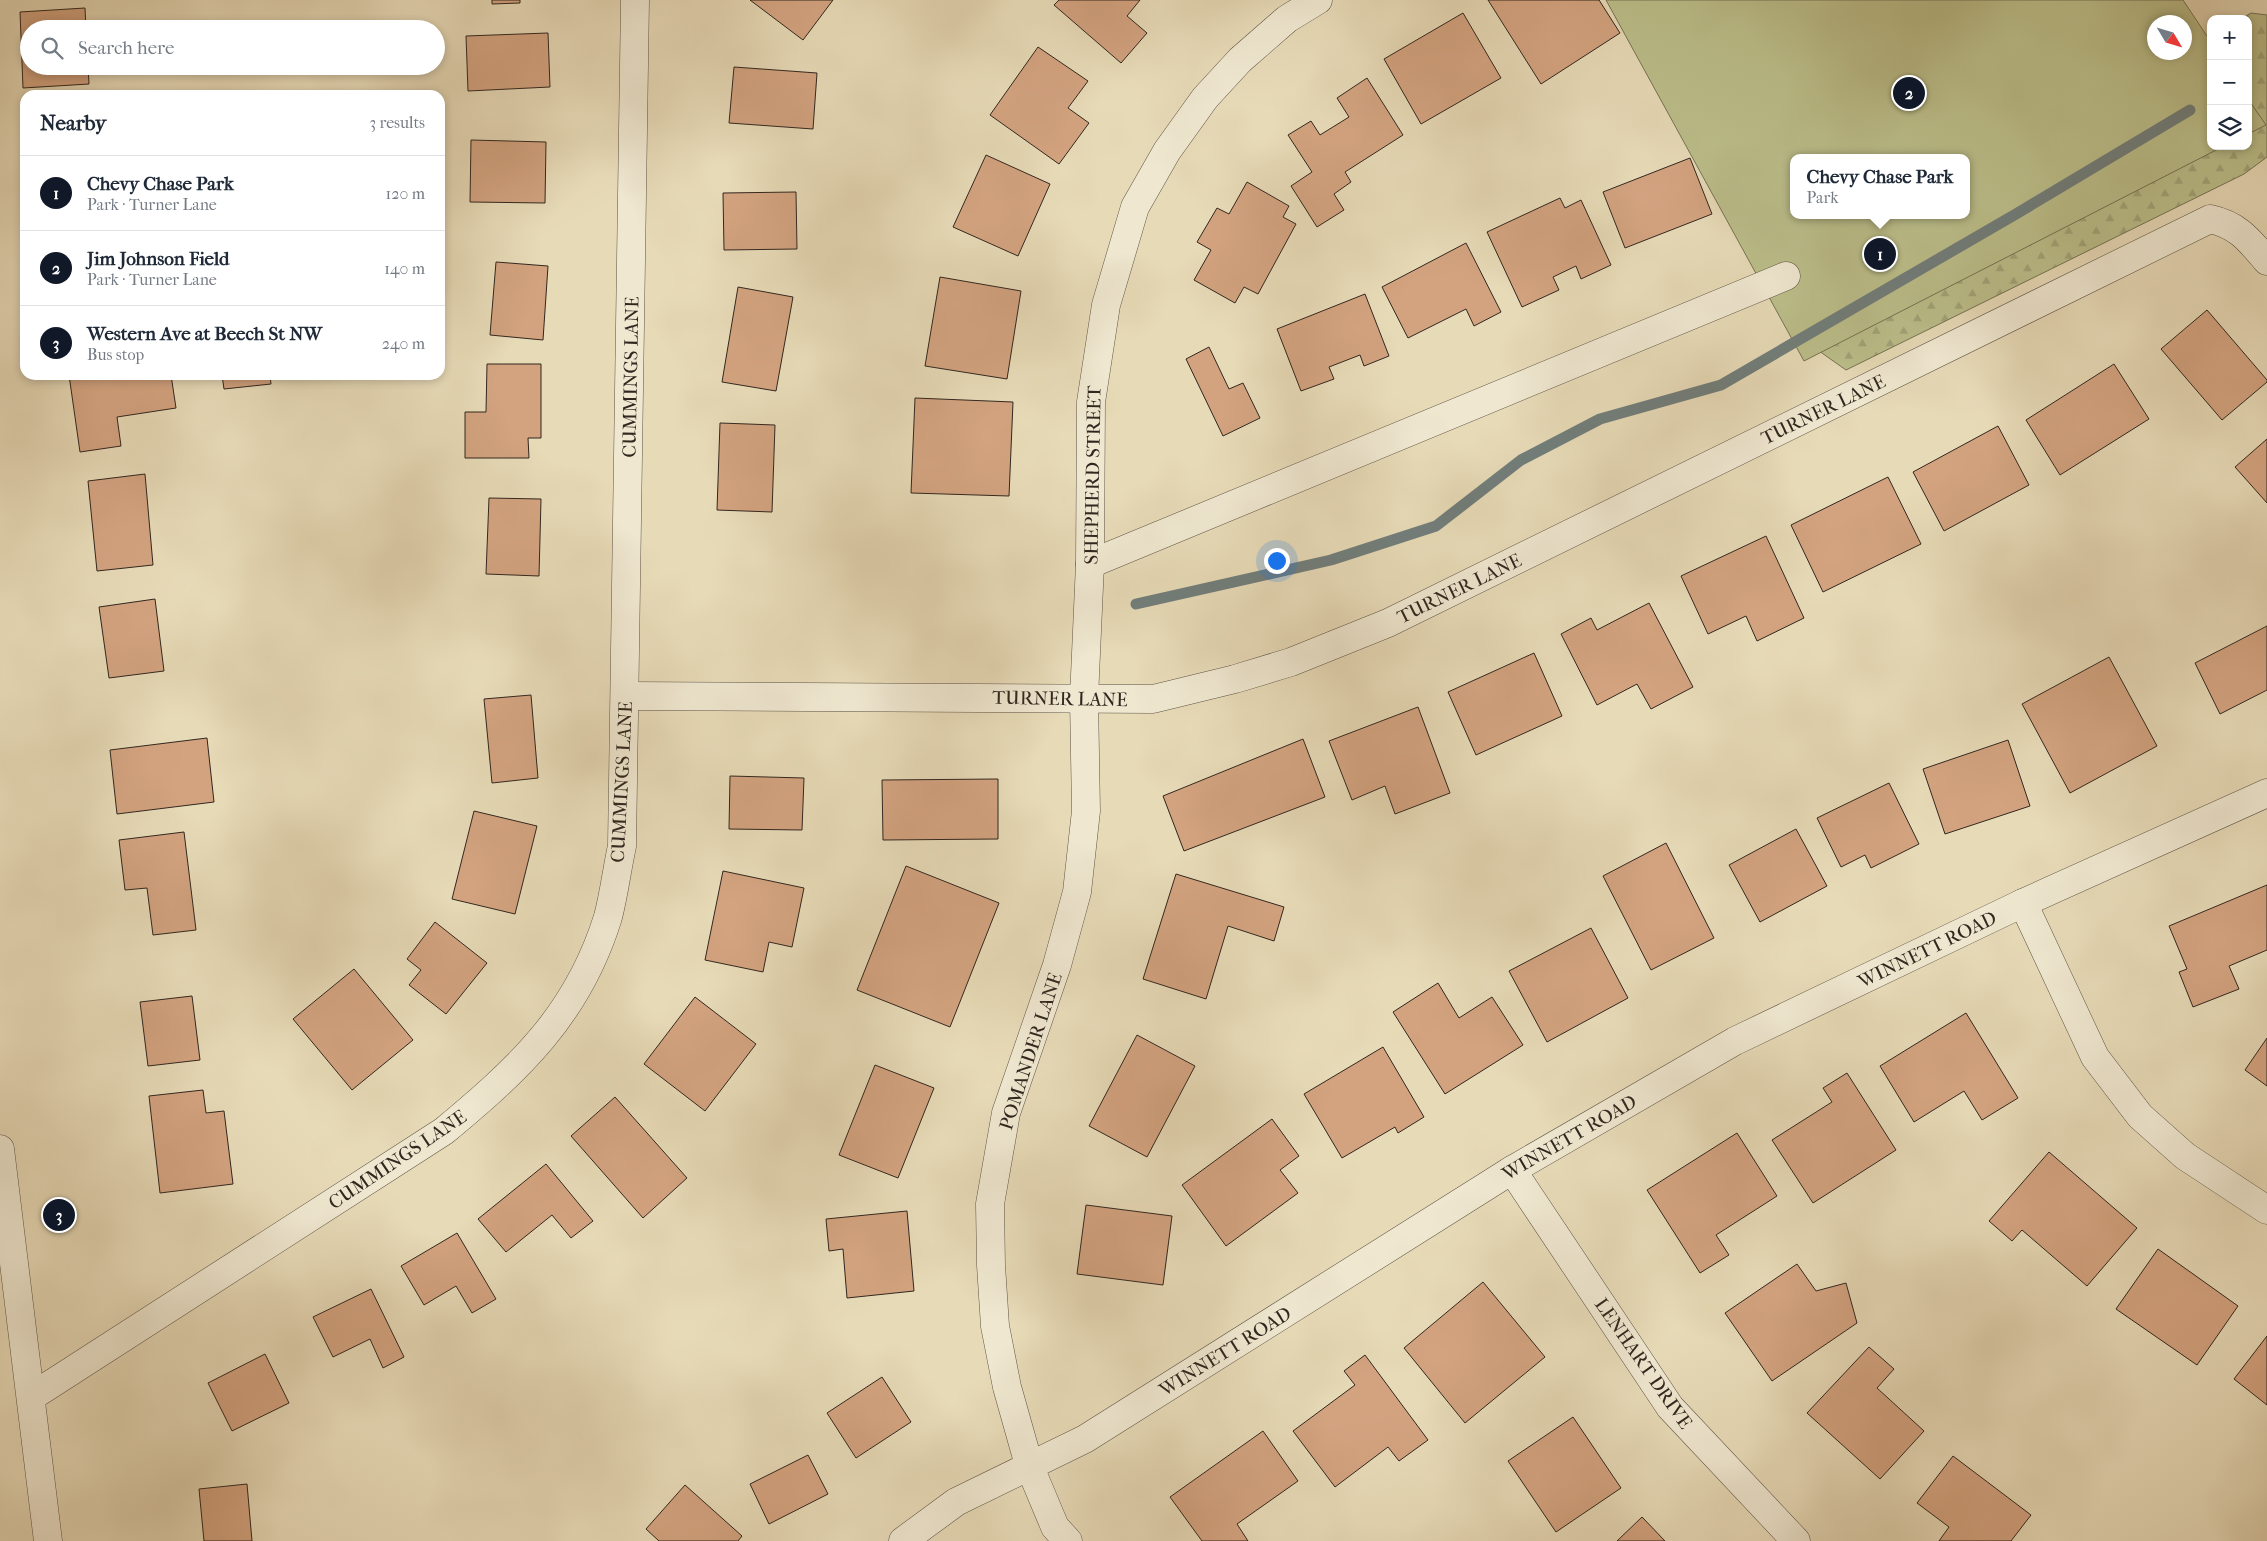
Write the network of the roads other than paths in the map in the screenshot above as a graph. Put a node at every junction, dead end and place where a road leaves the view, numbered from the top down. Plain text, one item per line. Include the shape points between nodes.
1 (635, 0) edge
2 (1318, 0) edge
3 (2267, 261) edge
4 (1786, 276) dead end
5 (1090, 564) junction
6 (626, 696) junction
7 (1084, 698) junction
8 (2267, 793) edge
9 (2023, 903) junction
10 (0, 1149) edge
11 (1512, 1170) junction
12 (2267, 1210) edge
13 (31, 1397) junction
14 (1029, 1464) junction
15 (48, 1541) edge
16 (903, 1541) edge
17 (1068, 1541) edge
18 (1796, 1541) edge

1 - 6 street, CUMMINGS LANE
2 - 5 street, SHEPHERD STREET via 1287,19 1240,60 1205,98 1167,151 1135,208 1106,304 1091,402
3 - 7 street, TURNER LANE via 2228,223 2210,219 1388,623 1291,662 1171,695 1153,699
4 - 5 street
5 - 7 street, SHEPHERD STREET
6 - 7 street, TURNER LANE
6 - 13 street, CUMMINGS LANE via 622,846 608,916 584,977 551,1030 502,1083 444,1130
7 - 14 street, POMANDER LANE via 1086,811 1076,892 1057,965 1006,1114 990,1204 995,1326 1007,1387
8 - 9 street, WINNETT ROAD
9 - 11 street, WINNETT ROAD via 1735,1041
9 - 12 street via 2095,1057 2140,1116 2185,1156
10 - 13 street
11 - 14 street, WINNETT ROAD via 1085,1439
11 - 18 street, LENHART DRIVE via 1670,1407
13 - 15 street
14 - 16 street, WINNETT ROAD via 956,1502
14 - 17 street, POMANDER LANE via 1055,1527

